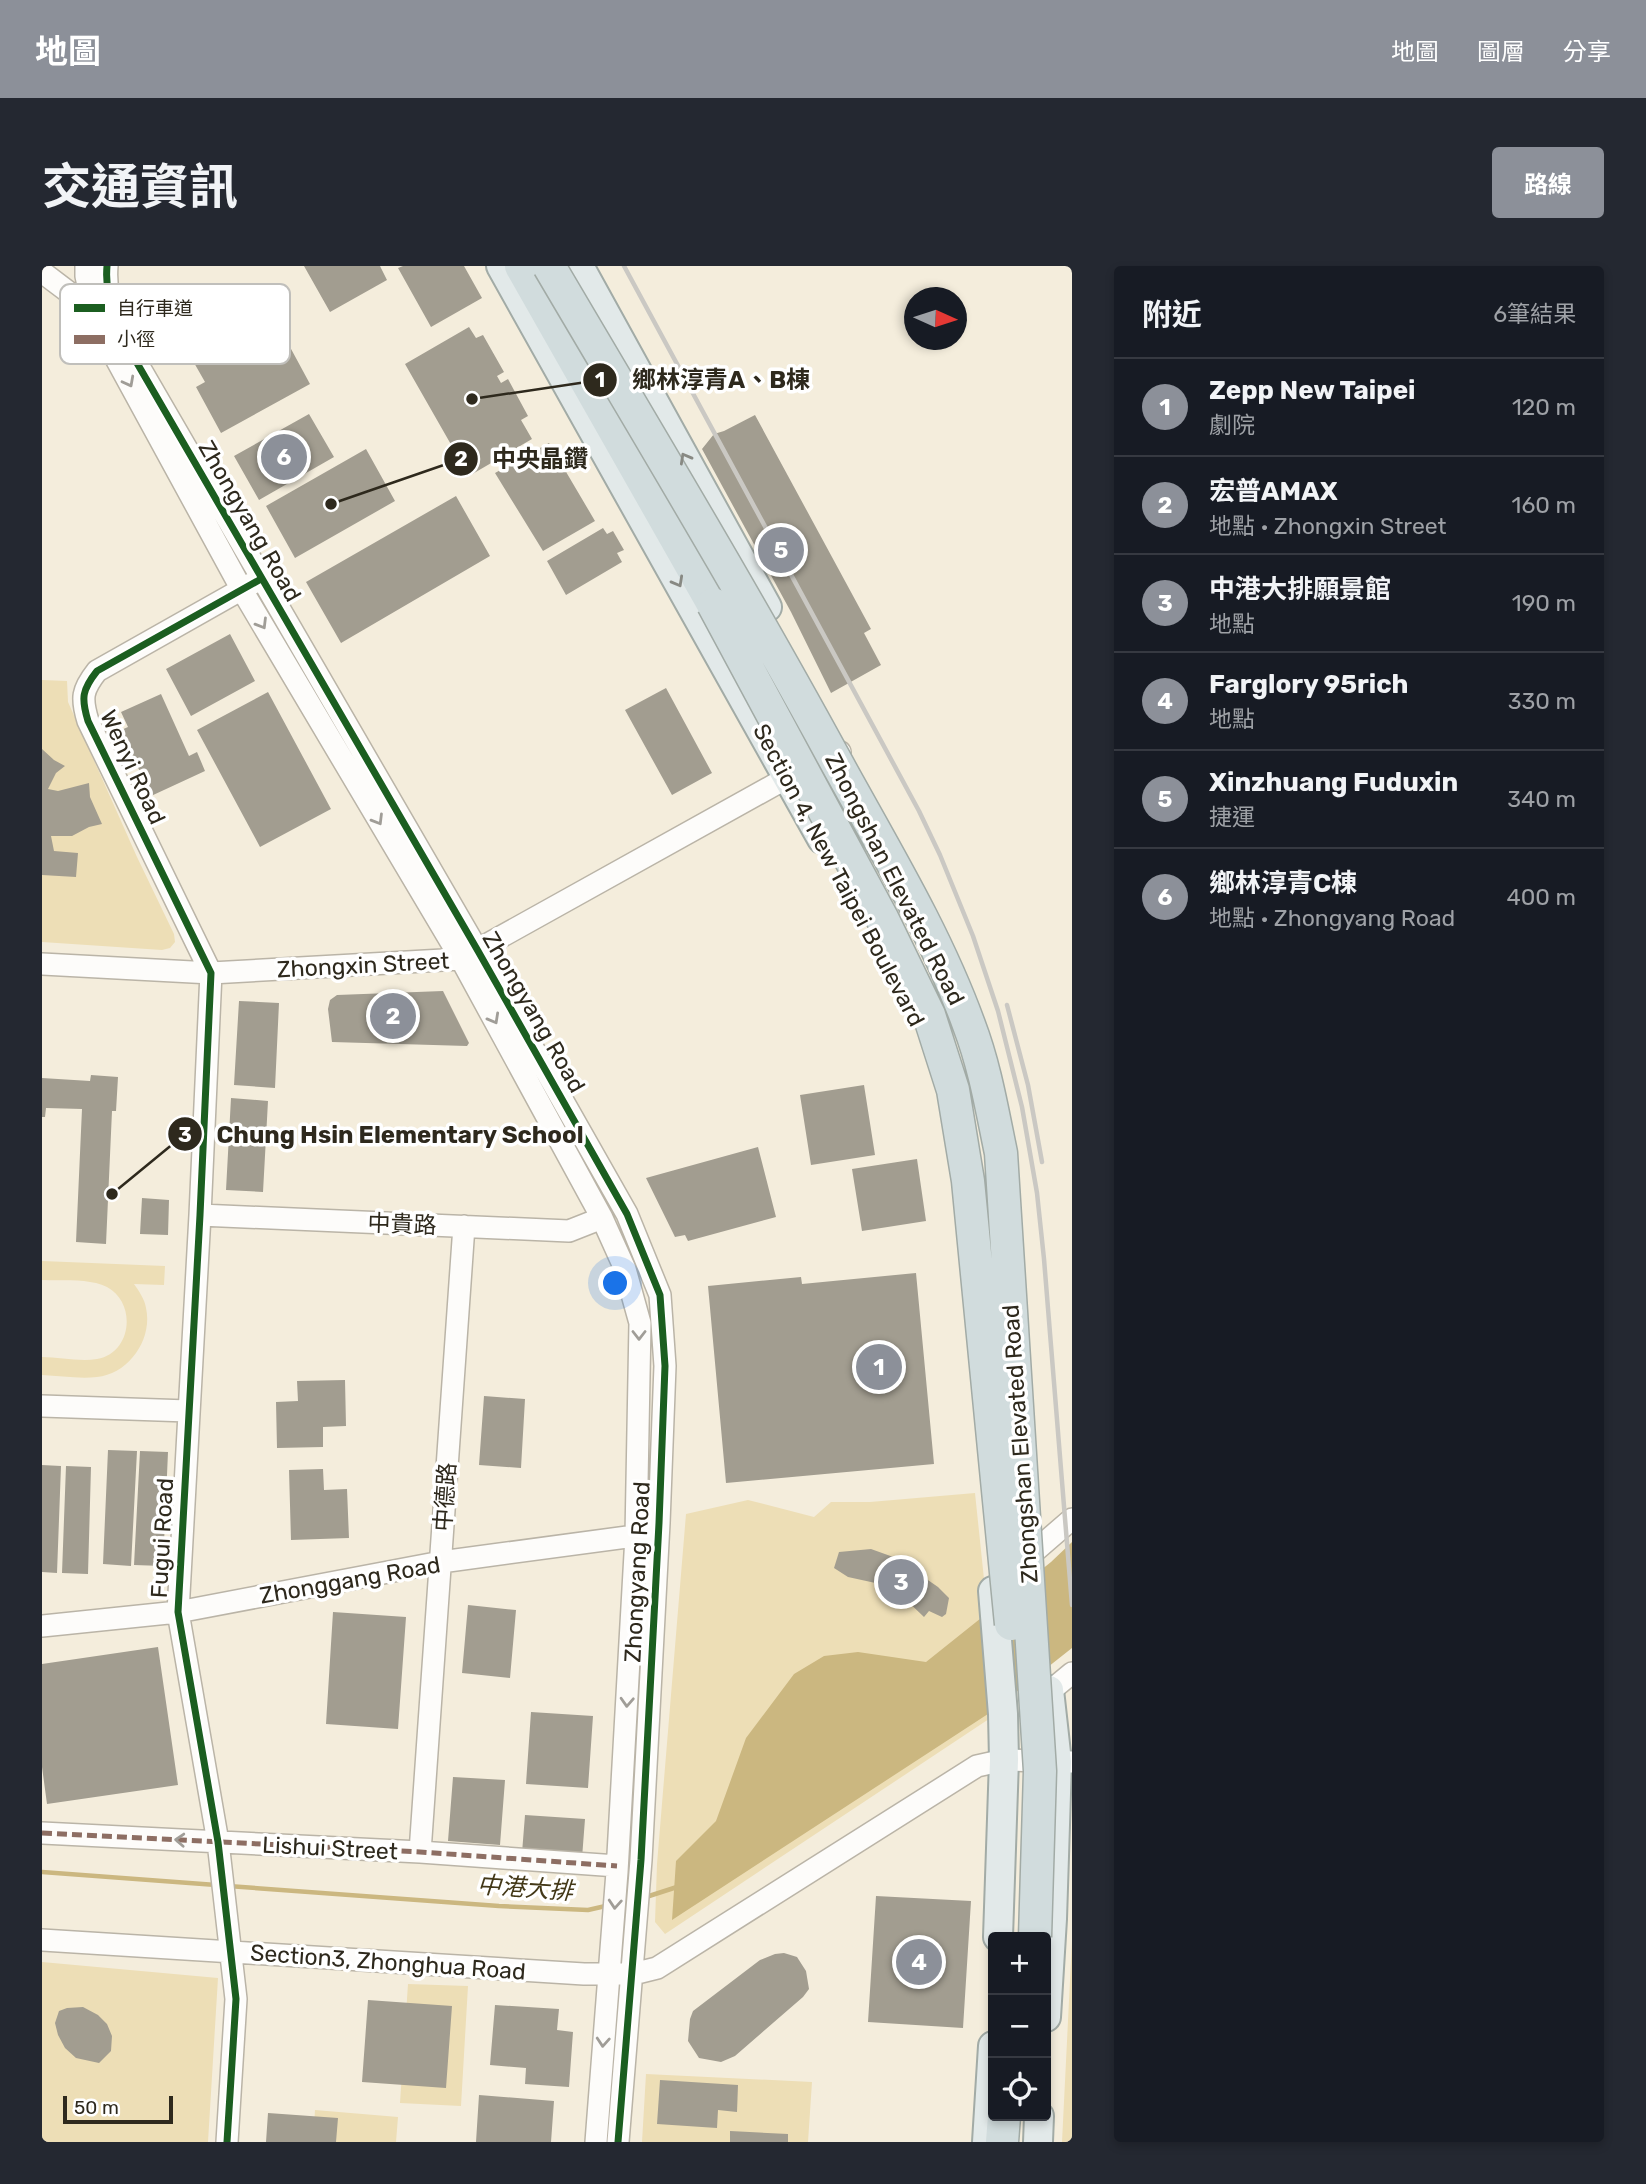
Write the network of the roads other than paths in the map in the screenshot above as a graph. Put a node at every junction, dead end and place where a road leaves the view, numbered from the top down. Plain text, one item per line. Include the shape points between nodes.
1 (86, 266) edge
2 (107, 266) edge
3 (501, 266) edge
4 (521, 266) edge
5 (538, 266) edge
6 (550, 266) edge
7 (572, 266) edge
8 (579, 266) edge
9 (42, 272) edge
10 (88, 284) edge
11 (107, 284) edge
12 (60, 286) edge
13 (592, 358) junction
14 (119, 364) edge
15 (137, 364) edge
16 (261, 579) junction
17 (242, 590) junction
18 (713, 604) junction
19 (835, 754) junction
20 (788, 778) junction
21 (911, 890) junction
22 (868, 920) junction
23 (470, 955) junction
24 (42, 964) edge
25 (211, 973) junction
26 (200, 1215) junction
27 (602, 1219) junction
28 (464, 1226) junction
29 (42, 1406) edge
30 (188, 1411) junction
31 (1072, 1519) edge
32 (658, 1533) junction
33 (636, 1536) junction
34 (441, 1562) junction
35 (1014, 1573) junction
36 (178, 1612) junction
37 (42, 1626) edge
38 (1072, 1673) edge
39 (1026, 1702) junction
40 (1038, 1756) edge
41 (42, 1833) edge
42 (218, 1842) junction
43 (419, 1852) junction
44 (617, 1869) junction
45 (999, 1932) edge
46 (1015, 1932) edge
47 (1023, 1932) edge
48 (1035, 1932) edge
49 (42, 1940) edge
50 (231, 1952) junction
51 (608, 1974) junction
52 (633, 1974) junction
53 (1047, 1995) edge
54 (992, 2058) edge
55 (1004, 2121) edge
56 (1013, 2121) edge
57 (1024, 2121) edge
58 (1040, 2121) edge
59 (227, 2142) edge
60 (596, 2142) edge
61 (618, 2142) edge
62 (987, 2142) edge
63 (1002, 2142) edge
64 (1011, 2142) edge
65 (1022, 2142) edge
66 (1038, 2142) edge

1 - 10 street, Zhongyang Road
2 - 11 street, Zhongyang Road
3 -> 20 main road, Section 4, New Taipei Boulevard
4 - 18 highway, Zhongshan Elevated Road
5 - 13 main road, Section 4, New Taipei Boulevard
6 - 48 highway, Zhongshan Elevated Road, bridge via 791,680 921,917 970,1026 987,1084 1001,1153 1034,1658 1040,1771
7 - 13 main road, Section 4, New Taipei Boulevard
19 -> 8 main road, Section 4, New Taipei Boulevard via 783,636
9 - 12 street
13 - 19 main road, Section 4, New Taipei Boulevard via 723,587
14 -> 17 street, Zhongyang Road
15 - 16 street, Zhongyang Road
16 - 17 street, Wenyi Road
16 - 23 street, Zhongyang Road
17 -> 23 street, Zhongyang Road
17 - 25 street, Wenyi Road via 97,670 87,683 82,702
18 - 35 highway, bridge via 808,745 921,959 955,1035 980,1135
18 - 46 highway, Zhongshan Elevated Road, bridge via 882,918 929,1015 953,1090 968,1181 1016,1672 1020,1768
19 - 20 street, Zhongxin Street
19 - 21 main road, Section 4, New Taipei Boulevard
20 - 22 main road, Section 4, New Taipei Boulevard
20 - 23 street, Zhongxin Street
21 - 22 main road via 880,896 869,906
21 - 35 main road, Section 4, New Taipei Boulevard via 972,1004 1002,1115 1008,1159
22 - 35 main road, Section 4, New Taipei Boulevard via 915,1010 946,1105 964,1258
23 - 25 street, Zhongxin Street
23 -> 27 street, Zhongyang Road
23 - 32 street, Zhongyang Road via 627,1214 660,1295 665,1366
24 - 25 street, Zhongxin Street
25 - 26 street, Fugui Road
26 - 28 street, 中貴路
26 - 30 street, Fugui Road
27 - 28 street, 中貴路 via 569,1231
27 -> 33 street, Zhongyang Road via 625,1269 640,1323
28 - 34 street, 中德路
29 - 30 street
30 - 36 street, Fugui Road
31 - 35 street
32 - 33 street, Zhonggang Road
32 - 52 street, Zhongyang Road
33 - 34 street, Zhonggang Road
33 -> 44 street, Zhongyang Road
34 - 36 street, Zhonggang Road
34 - 43 street, 中德路
35 - 39 main road, Section 4, New Taipei Boulevard
35 - 40 main road, Section 4, New Taipei Boulevard, bridge via 1025,1614
36 - 37 street, Zhonggang Road
36 - 42 street, Fugui Road
38 - 39 street
39 - 40 main road, Section 4, New Taipei Boulevard
39 - 40 main road, Section 4, New Taipei Boulevard
40 - 45 main road
40 - 47 main road
40 - 52 street via 977,1766 657,1968
40 - 53 main road via 1052,1919
42 -> 41 street, Lishui Street
42 - 43 street, Lishui Street
42 - 50 street, Fugui Road
43 - 44 street, Lishui Street
44 -> 51 street, Zhongyang Road
49 - 50 street, Section3, Zhonghua Road
50 - 51 street, Section3, Zhonghua Road
50 - 59 street, Fugui Road via 236,1999
51 - 52 street, Section3, Zhonghua Road
51 -> 60 street, Zhongyang Road
52 - 61 street, Zhongyang Road
54 - 62 main road
55 - 63 highway
56 - 64 main road
57 - 65 highway
58 - 66 main road

